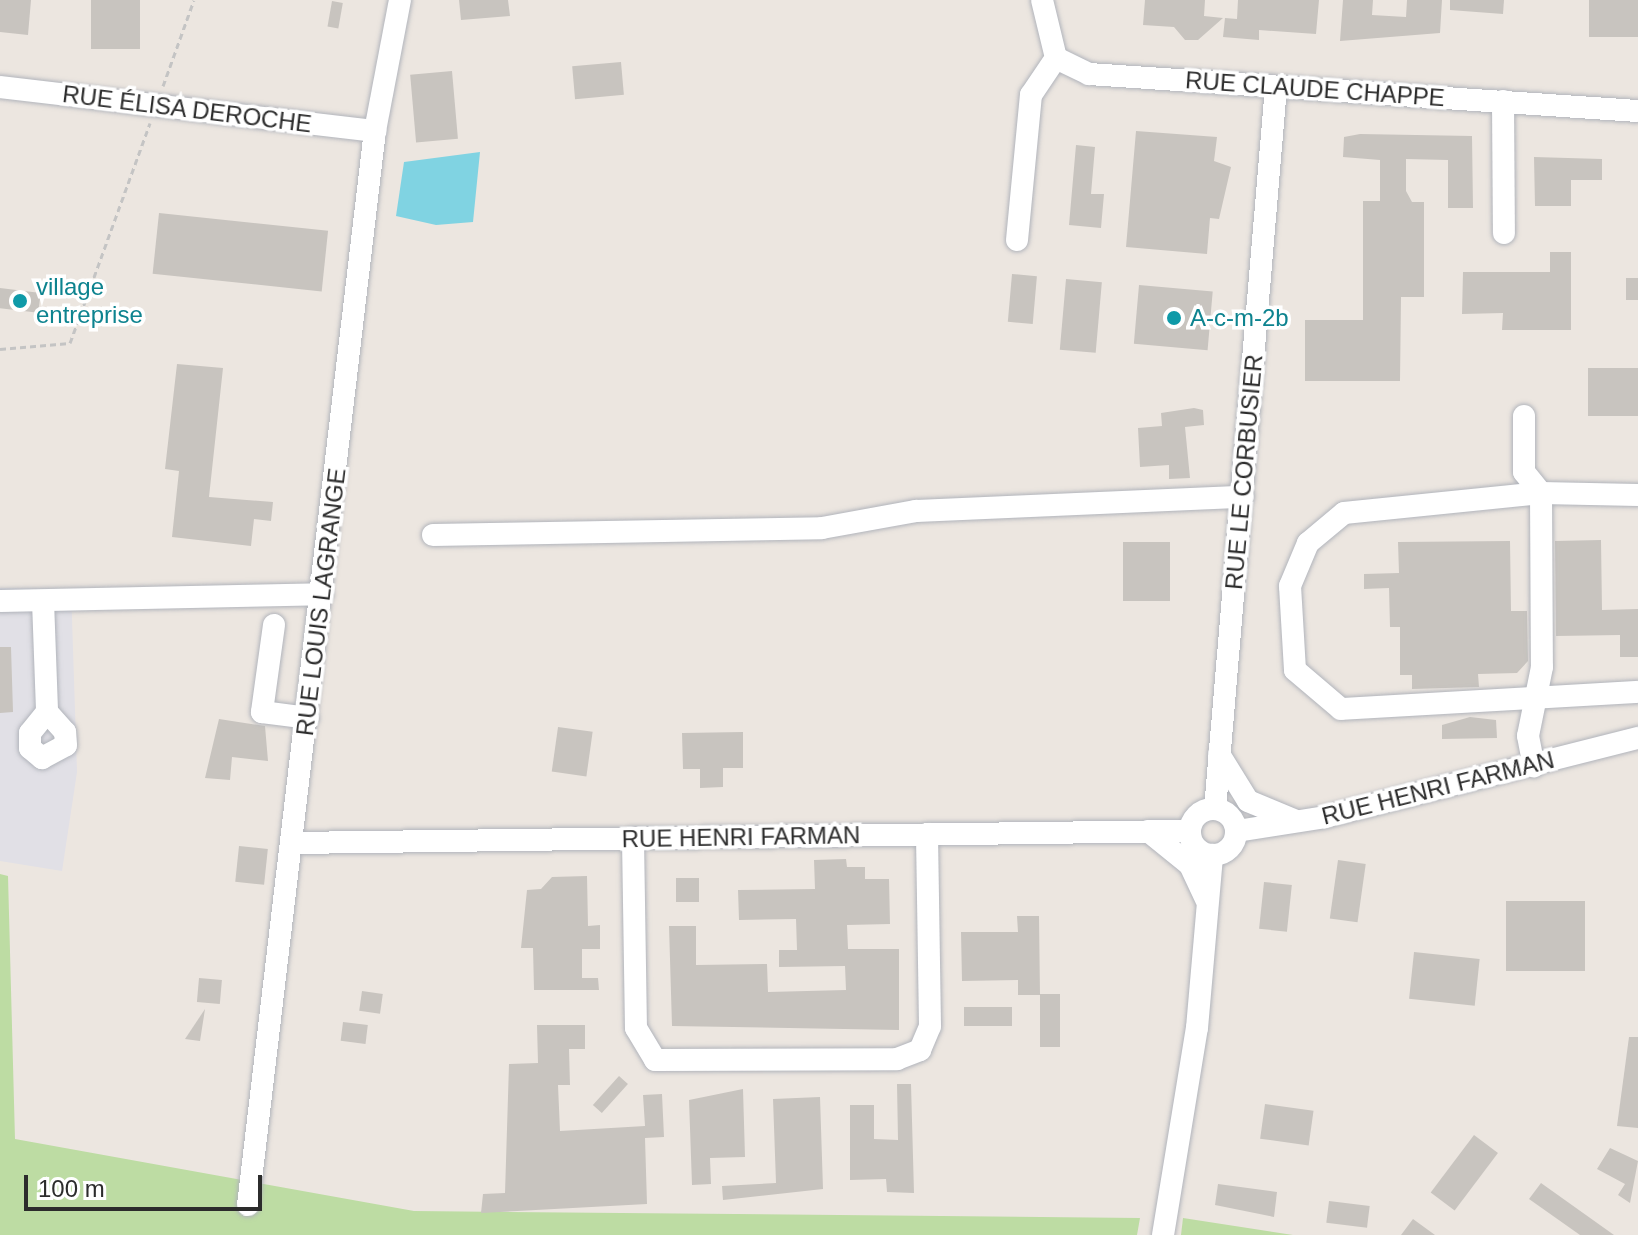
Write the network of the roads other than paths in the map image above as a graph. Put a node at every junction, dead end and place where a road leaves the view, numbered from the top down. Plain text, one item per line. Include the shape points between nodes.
1 (400, 0) edge
2 (1042, 0) edge
3 (1056, 58) junction
4 (0, 87) edge
5 (1276, 87) junction
6 (1503, 101) junction
7 (1638, 111) edge
8 (375, 131) junction
9 (1504, 233) dead end
10 (1017, 240) dead end
11 (1524, 416) dead end
12 (1541, 493) junction
13 (1638, 495) edge
14 (1243, 497) junction
15 (433, 535) dead end
16 (322, 594) junction
17 (9, 601) edge
18 (43, 601) junction
19 (274, 625) dead end
20 (1638, 692) edge
21 (1535, 700) junction
22 (47, 712) dead end
23 (308, 718) junction
24 (1638, 738) edge
25 (1219, 752) junction
26 (1534, 766) junction
27 (1215, 809) junction
28 (1299, 822) junction
29 (1148, 831) junction
30 (1190, 831) junction
31 (1237, 831) junction
32 (927, 834) junction
33 (633, 839) junction
34 (292, 843) junction
35 (1212, 855) junction
36 (1207, 905) junction
37 (248, 1205) dead end
38 (1163, 1235) edge

1 - 8 street, RUE LOUIS LAGRANGE
2 - 3 street
3 - 5 street, RUE CLAUDE CHAPPE via 1105,76
3 - 10 street via 1031,95
4 - 8 street, RUE ÉLISA DEROCHE
5 - 6 street, RUE CLAUDE CHAPPE
5 - 14 street, RUE LE CORBUSIER
6 - 7 street, RUE CLAUDE CHAPPE
6 - 9 street
8 - 16 street, RUE LOUIS LAGRANGE
11 - 12 street via 1524,472
12 - 13 street
12 - 21 street via 1542,667
12 - 21 street via 1344,513 1308,543 1290,586 1295,670 1341,709
14 - 15 street via 916,511 822,528
14 - 25 street, RUE LE CORBUSIER
16 - 18 street via 116,593
16 - 23 street, RUE LOUIS LAGRANGE
17 - 18 street
18 - 22 street
19 - 23 street via 262,712
20 - 21 street
21 - 26 street via 1528,736
23 - 34 street, RUE LOUIS LAGRANGE
24 - 26 street, RUE HENRI FARMAN
25 - 27 street, RUE LE CORBUSIER
25 - 28 street via 1248,801
26 - 28 street, RUE HENRI FARMAN
27 - 30 street via 1196,816
27 - 31 street via 1230,816
28 - 31 street, RUE HENRI FARMAN
29 - 30 street, RUE HENRI FARMAN
29 - 32 street, RUE HENRI FARMAN
29 - 36 street via 1190,865
30 - 35 street via 1194,846
31 - 35 street via 1229,849
32 - 33 street, RUE HENRI FARMAN
32 - 33 street via 930,1026 920,1050 897,1059 655,1060 636,1028
33 - 34 street, RUE HENRI FARMAN
34 - 37 street, RUE LOUIS LAGRANGE
35 - 36 street
36 - 38 street via 1193,1055

